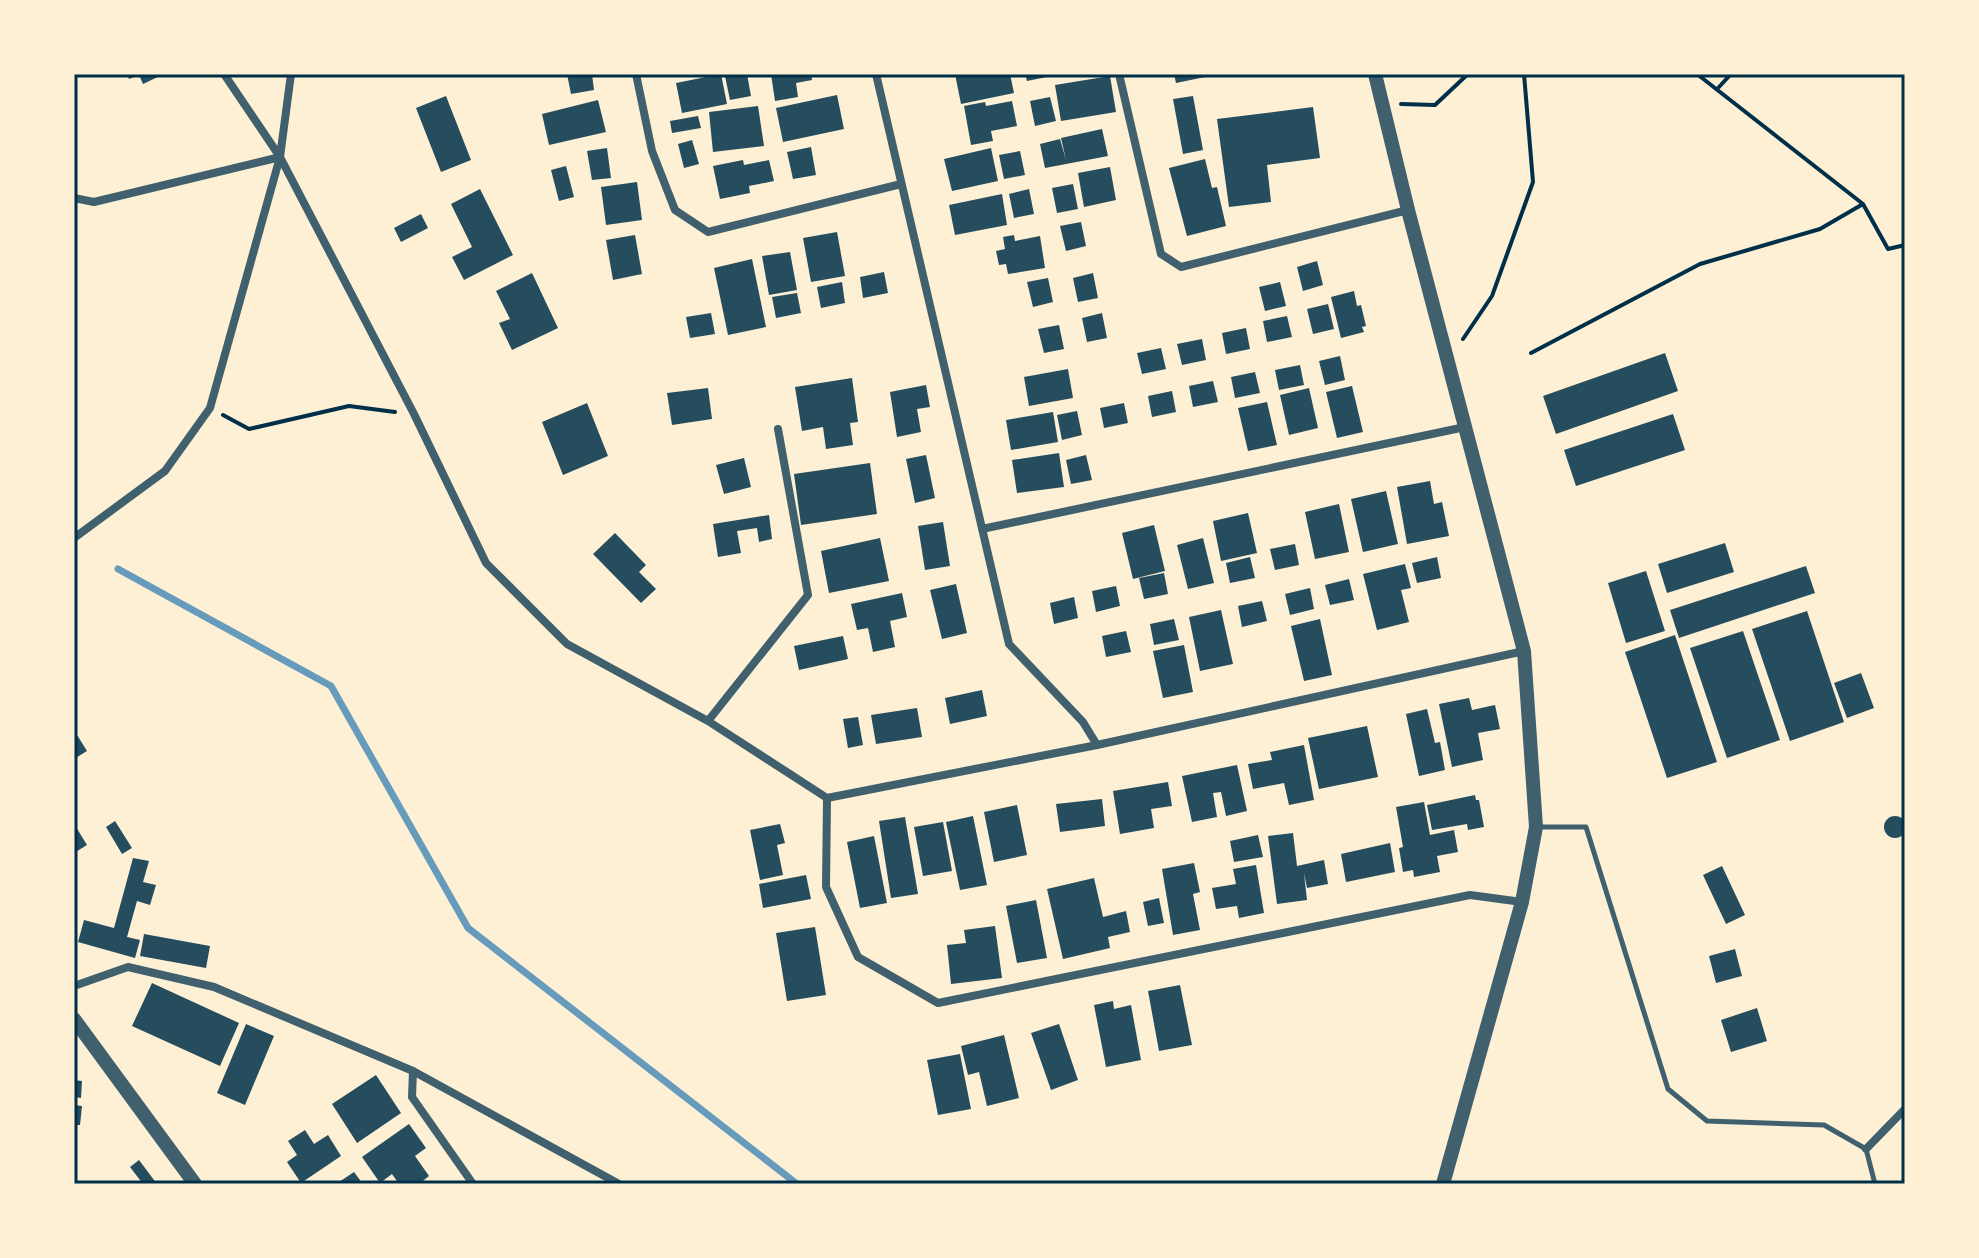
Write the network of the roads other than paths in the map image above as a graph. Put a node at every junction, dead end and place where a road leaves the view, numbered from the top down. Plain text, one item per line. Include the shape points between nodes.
1 (224, 74) edge
2 (291, 74) edge
3 (636, 74) edge
4 (876, 74) edge
5 (1119, 74) edge
6 (1375, 74) edge
7 (280, 157) junction
8 (901, 184) junction
9 (74, 198) edge
10 (1408, 210) junction
11 (1465, 427) junction
12 (778, 429) dead end
13 (982, 529) junction
14 (74, 538) edge
15 (1524, 651) junction
16 (708, 721) junction
17 (1097, 745) junction
18 (827, 798) junction
19 (1536, 827) junction
20 (1522, 902) junction
21 (74, 986) edge
22 (74, 1019) edge
23 (413, 1071) junction
24 (1905, 1109) edge
25 (1866, 1149) junction
26 (195, 1184) edge
27 (473, 1184) edge
28 (619, 1184) edge
29 (1443, 1184) edge
30 (1875, 1184) edge

1 - 7 street
2 - 7 street
3 - 8 street via 652,151 675,210 708,232
4 - 8 street
5 - 10 street via 1161,254 1181,267
6 - 10 street
7 - 9 street via 94,202
7 - 14 street via 210,408 165,471
7 - 16 street via 486,563 567,644
8 - 13 street
10 - 11 street
11 - 13 street
11 - 15 street
12 - 16 street via 808,595
13 - 17 street via 1009,644 1083,722
15 - 17 street
15 - 19 street
16 - 18 street
17 - 18 street
18 - 20 street via 826,887 858,957 938,1003 1470,895
19 - 20 street
19 - 25 lane via 1586,827 1668,1089 1707,1121 1824,1125
20 - 29 street
21 - 23 street via 128,967 214,987
22 - 26 street
23 - 27 street via 412,1097
23 - 28 street
24 - 25 street
25 - 30 lane

